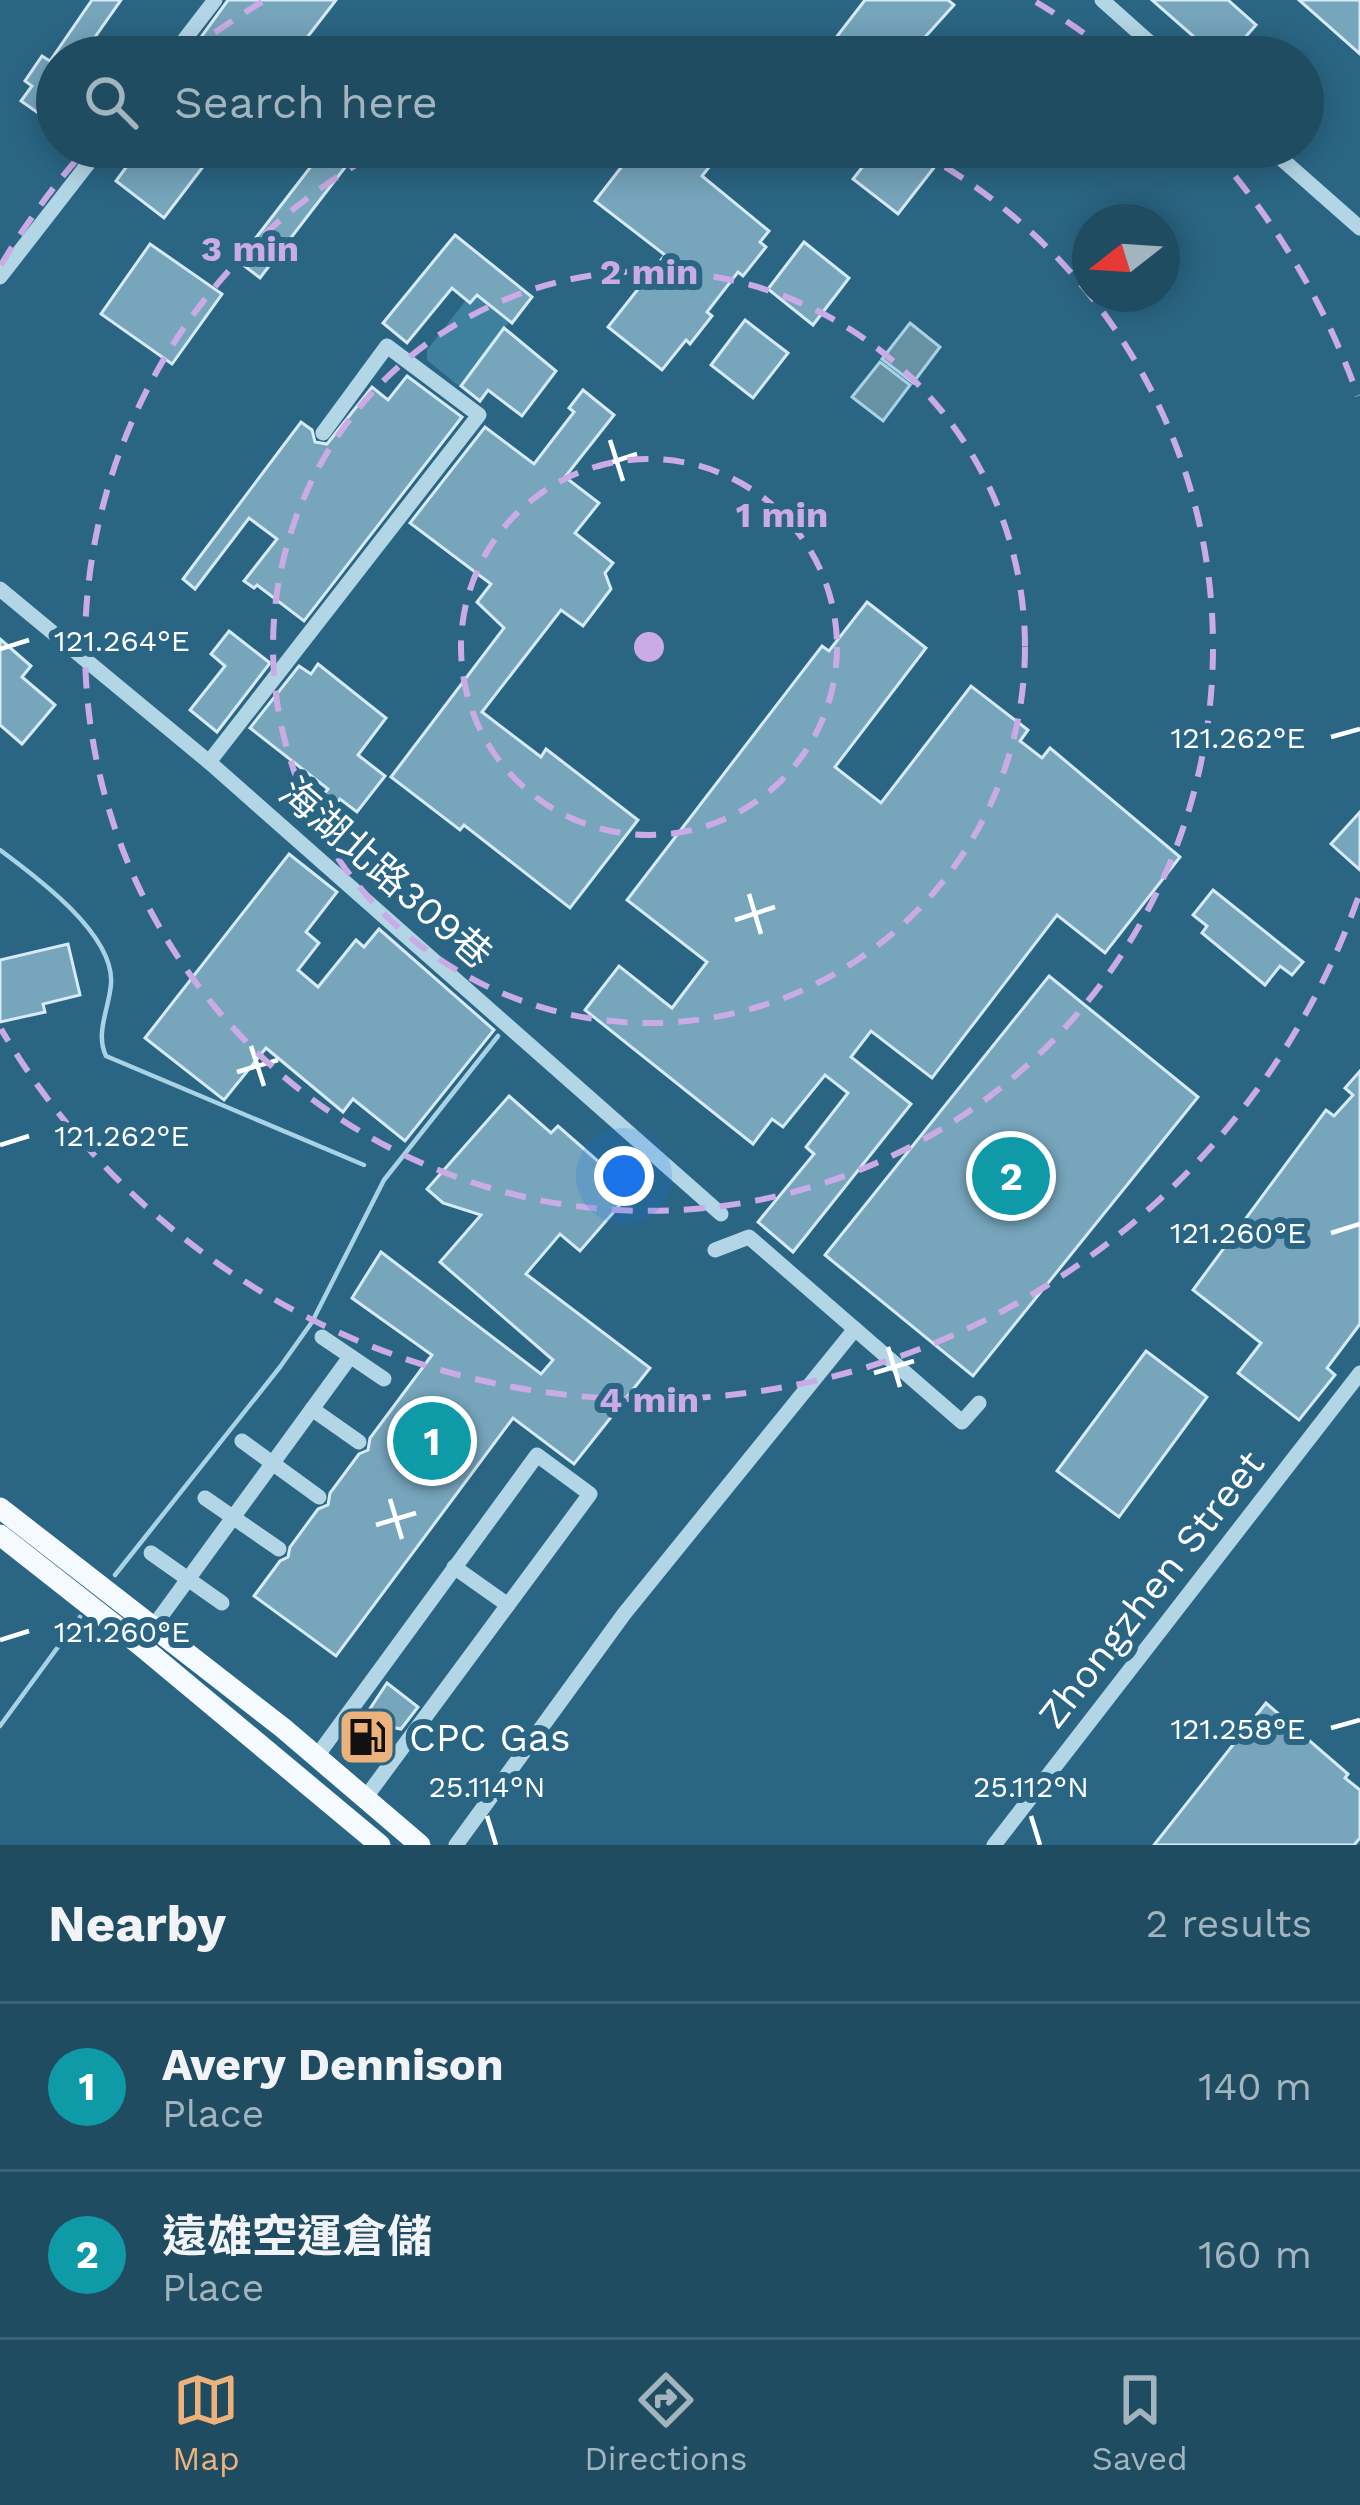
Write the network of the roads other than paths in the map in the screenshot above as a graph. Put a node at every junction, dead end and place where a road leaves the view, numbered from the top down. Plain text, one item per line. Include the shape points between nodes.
1 (215, 0) edge
2 (1102, 0) edge
3 (187, 36) edge
4 (1142, 36) edge
5 (85, 168) edge
6 (1292, 168) edge
7 (1360, 228) edge
8 (0, 277) edge
9 (323, 433) dead end
10 (0, 589) edge
11 (209, 762) junction
12 (721, 1214) dead end
13 (715, 1250) dead end
14 (855, 1329) junction
15 (322, 1337) dead end
16 (350, 1357) junction
17 (1360, 1373) edge
18 (384, 1379) dead end
19 (979, 1403) dead end
20 (312, 1409) junction
21 (242, 1441) dead end
22 (359, 1442) dead end
23 (273, 1463) junction
24 (319, 1497) dead end
25 (205, 1498) dead end
26 (0, 1508) edge
27 (233, 1517) junction
28 (0, 1535) edge
29 (280, 1549) dead end
30 (151, 1553) dead end
31 (454, 1567) junction
32 (188, 1579) junction
33 (222, 1604) dead end
34 (508, 1605) junction
35 (154, 1627) junction
36 (140, 1645) junction
37 (226, 1683) junction
38 (211, 1703) junction
39 (317, 1756) junction
40 (366, 1797) junction
41 (380, 1845) edge
42 (420, 1845) edge
43 (456, 1845) edge
44 (994, 1845) edge

1 - 3 street
2 - 4 street
5 - 8 street
6 - 7 street
9 - 11 street via 387,346 479,415
10 - 11 street, 海湖北路309巷
11 - 12 street, 海湖北路309巷
13 - 14 street via 749,1238
14 - 19 street via 962,1422
14 - 43 street via 623,1614
15 - 16 street
16 - 18 street
16 - 20 street
17 - 44 street, Zhongzhen Street
20 - 22 street
20 - 23 street
21 - 23 street
23 - 24 street
23 - 27 street
25 - 27 street
26 - 35 main road
27 - 29 street
27 - 32 street
28 - 36 main road
30 - 32 street
31 - 34 street
31 - 34 street via 537,1455 590,1494
31 - 39 street
32 - 33 street
32 - 35 street
34 - 40 street
35 - 36 street
35 - 37 main road
36 - 38 main road
37 - 38 main road
37 - 39 main road
38 - 41 main road
39 - 40 main road
40 - 42 main road

